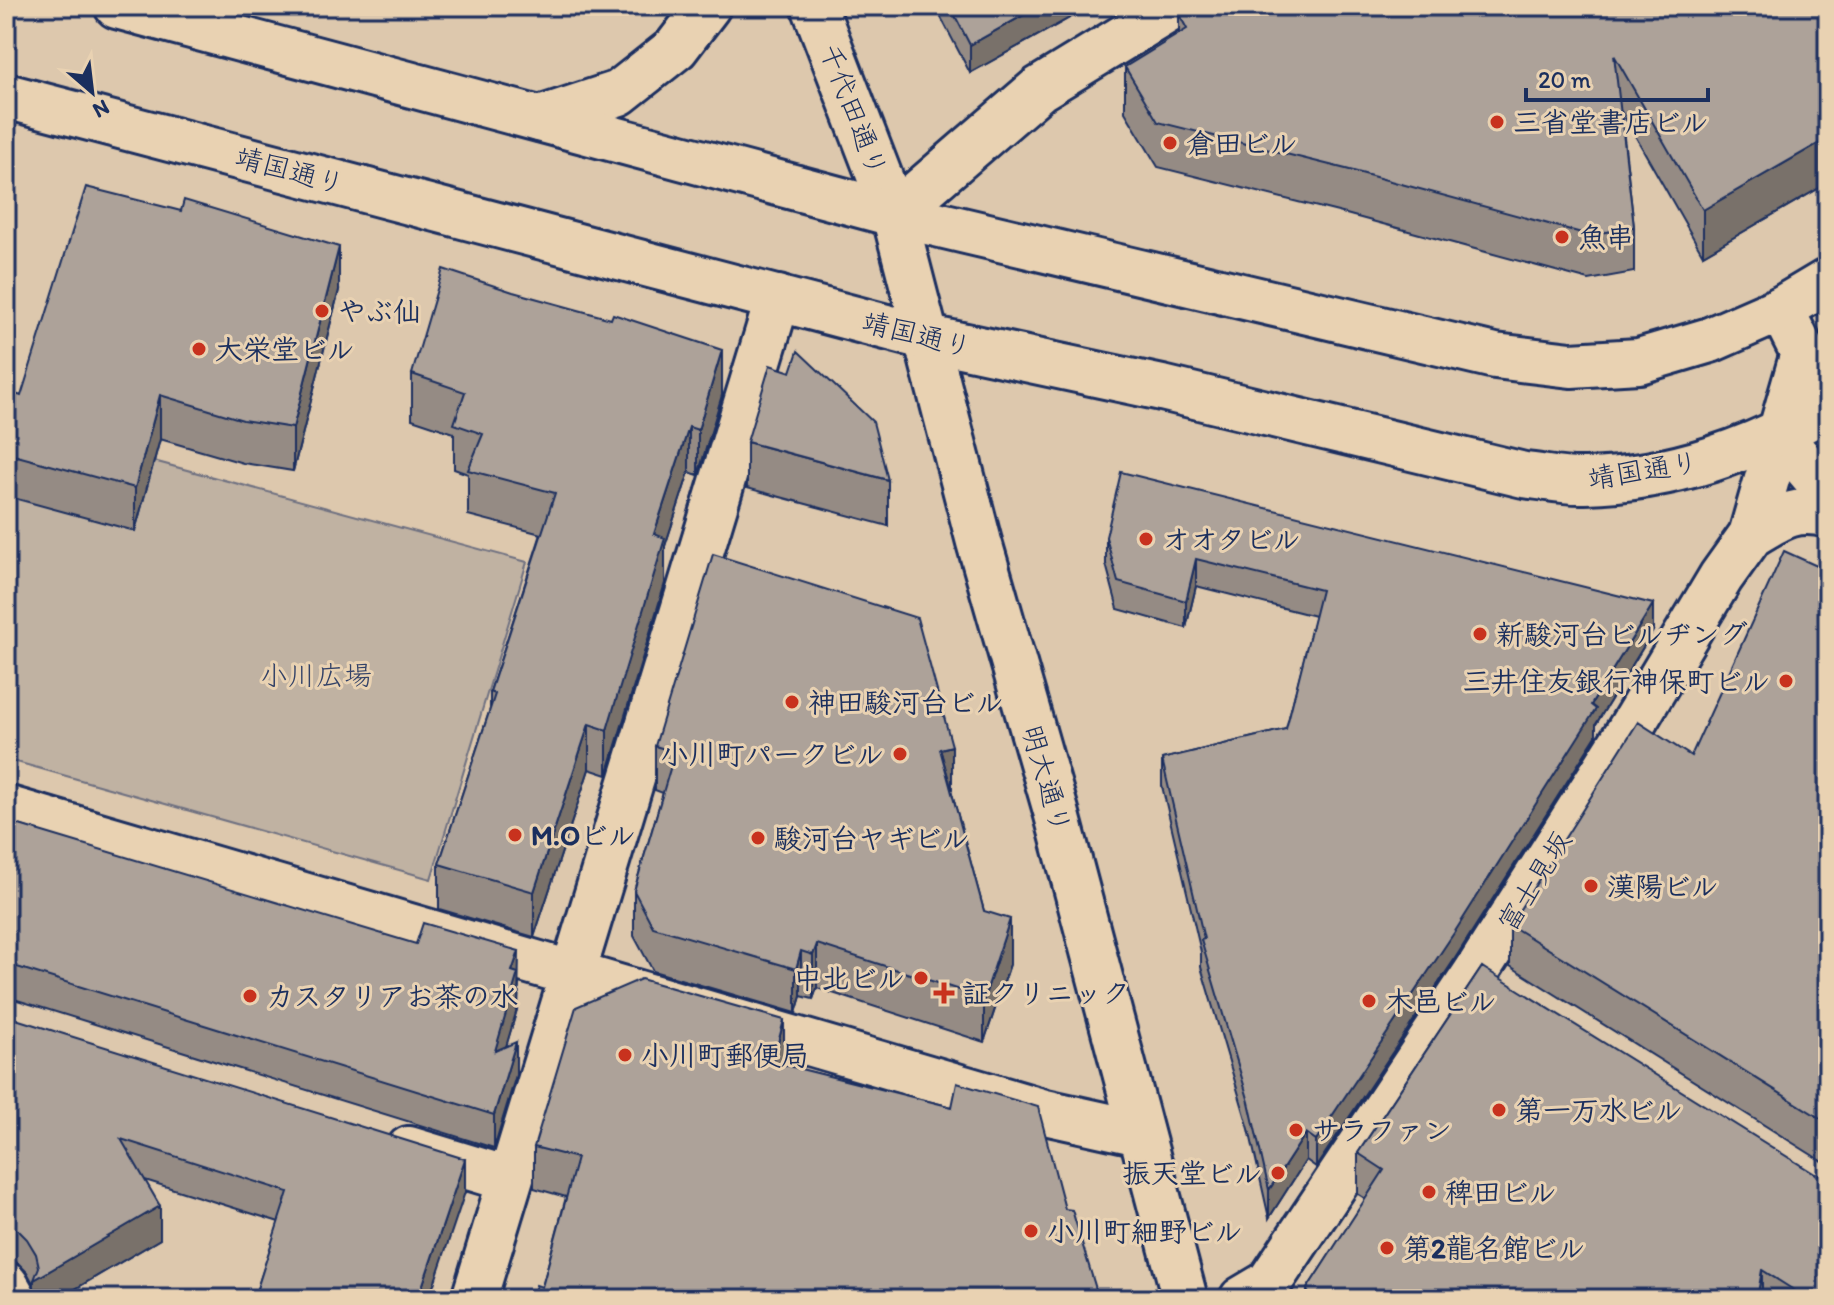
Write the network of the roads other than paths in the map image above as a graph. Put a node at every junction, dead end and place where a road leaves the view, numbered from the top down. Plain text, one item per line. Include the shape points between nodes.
1 (117, 6) edge
2 (708, 6) edge
3 (814, 6) edge
4 (1175, 6) edge
5 (6, 96) edge
6 (540, 119) junction
7 (894, 214) junction
8 (1828, 281) edge
9 (778, 298) junction
10 (1781, 309) junction
11 (928, 338) junction
12 (1828, 407) edge
13 (1779, 435) junction
14 (1828, 493) edge
15 (1828, 515) edge
16 (1751, 535) junction
17 (6, 808) edge
18 (573, 976) junction
19 (1140, 1133) junction
20 (374, 1138) edge
21 (508, 1179) junction
22 (6, 1285) edge
23 (14, 1299) edge
24 (474, 1299) edge
25 (1185, 1299) edge
26 (1242, 1299) edge

1 - 6 street
2 - 6 street via 676,48 619,93
3 - 7 street, 千代田通り
4 - 7 street via 1039,89
5 - 9 street, 靖国通り
6 - 7 street
7 - 10 street via 1495,356 1571,365 1639,361 1710,340
7 - 11 street, 明大通り
8 - 10 street
9 - 11 street, 靖国通り
9 - 18 street
10 - 13 street, 富士見坂 via 1803,353
11 - 13 street, 靖国通り via 1524,475 1583,482 1650,475 1712,460
11 - 19 street, 明大通り
12 - 13 street, 靖国通り
13 - 14 street
13 - 16 street, 富士見坂
15 - 16 street via 1808,510 1779,518
16 - 26 street, 富士見坂 via 1627,734 1493,985 1269,1283
17 - 18 street
18 - 19 street via 1045,1112
18 - 21 street
19 - 25 street, 明大通り
20 - 21 street
21 - 24 street
22 - 23 street

